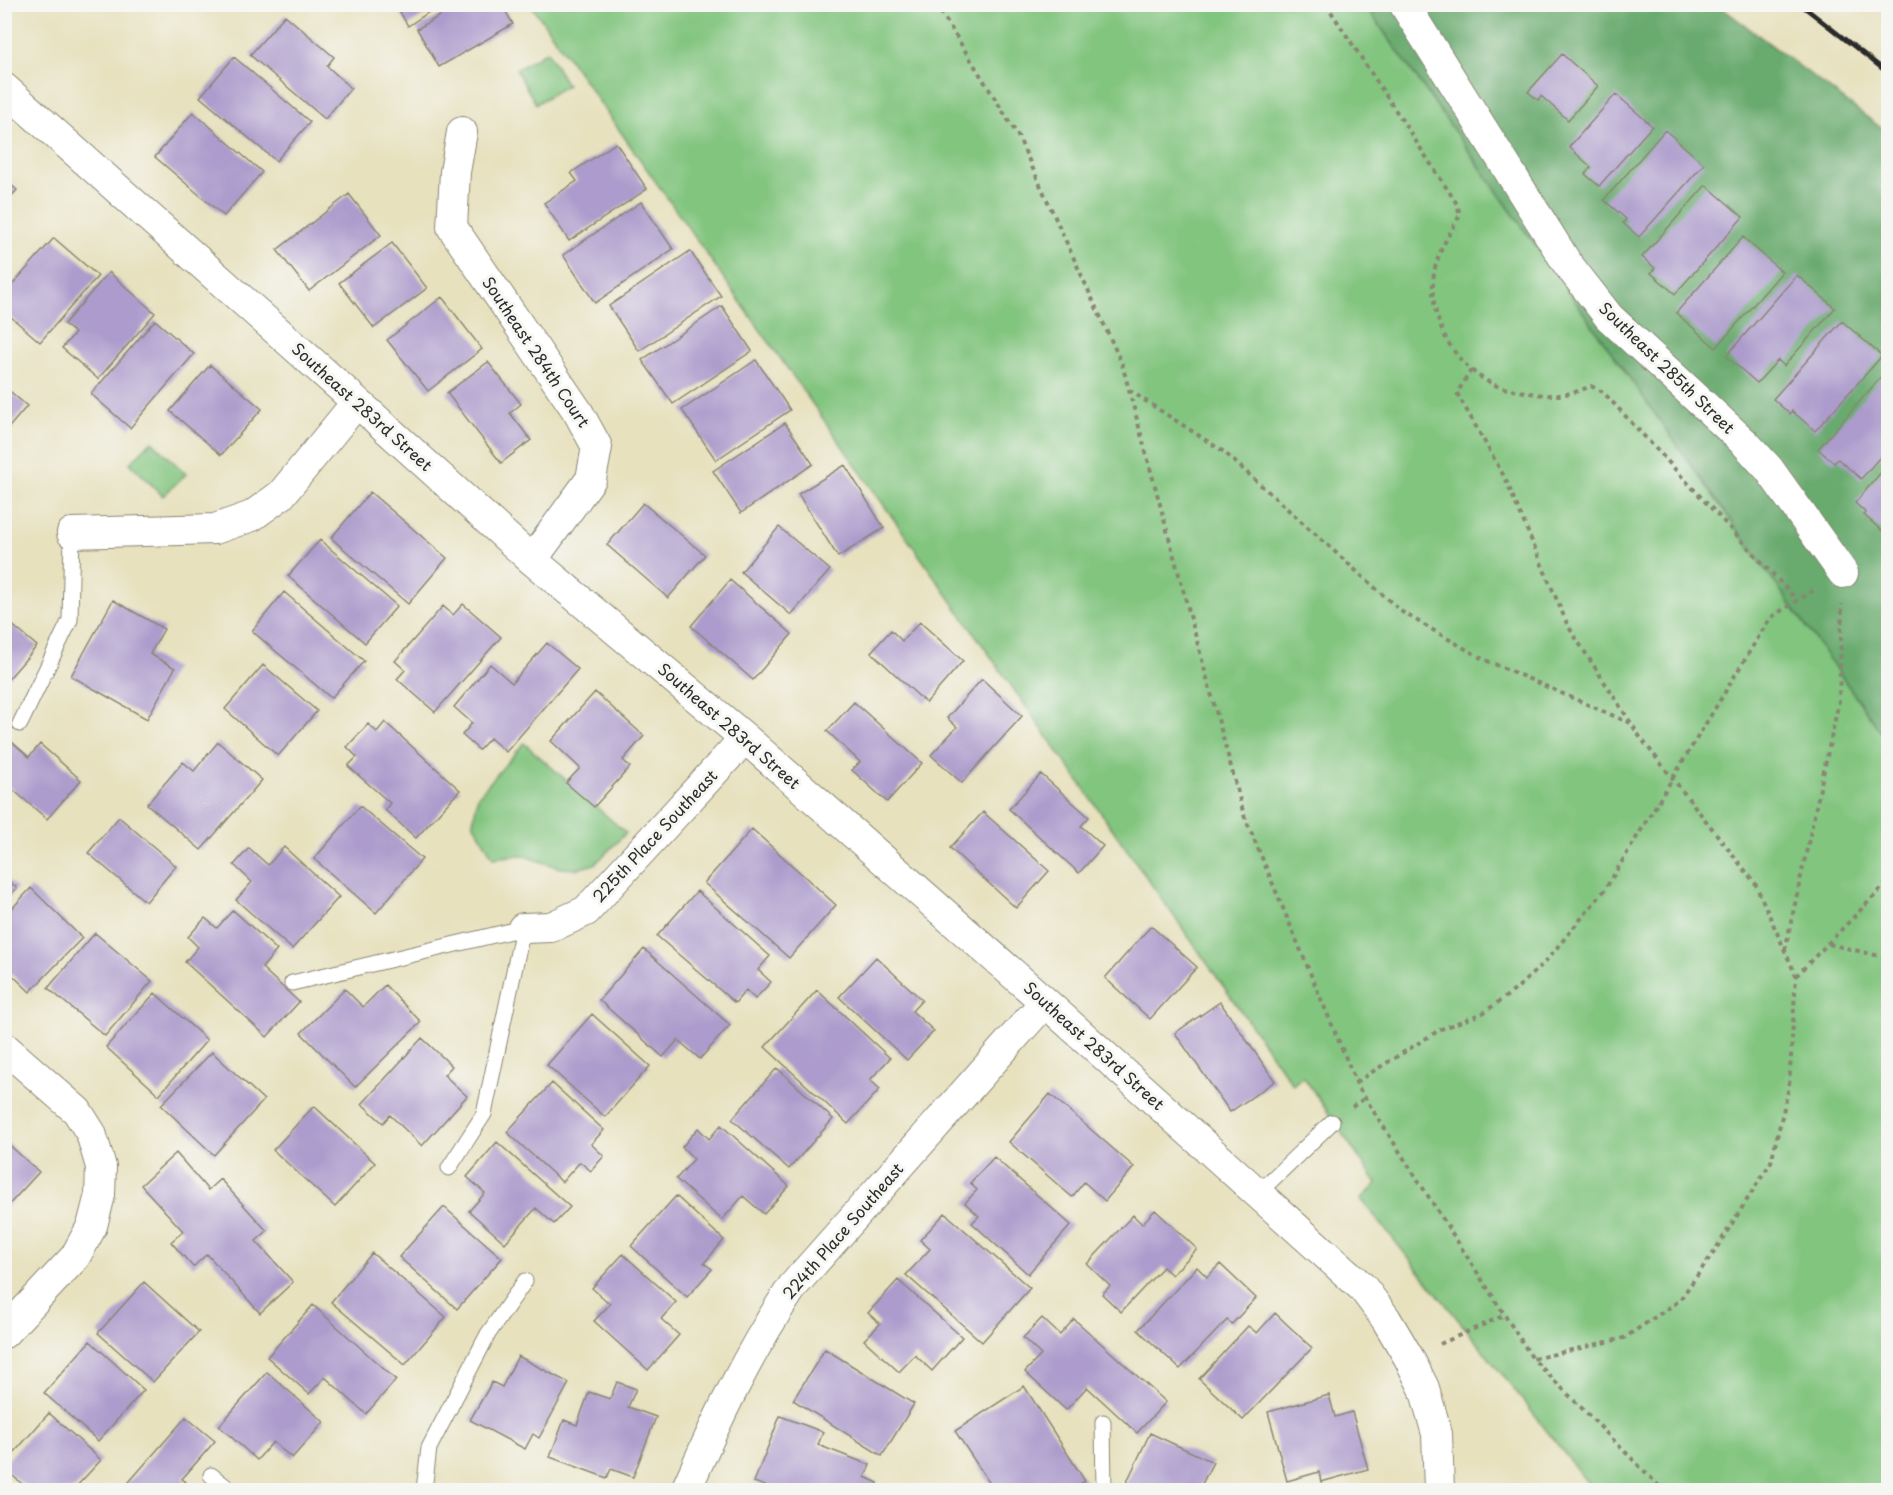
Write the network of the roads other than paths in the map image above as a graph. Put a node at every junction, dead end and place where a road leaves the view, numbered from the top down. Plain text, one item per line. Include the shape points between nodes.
1 (1404, 4) edge
2 (4, 88) edge
3 (462, 132) dead end
4 (357, 402) junction
5 (72, 533) joint
6 (532, 560) junction
7 (1842, 573) road end
8 (20, 724) dead end
9 (745, 738) junction
10 (523, 928) junction
11 (292, 983) dead end
12 (1046, 1002) junction
13 (4, 1047) edge
14 (1332, 1122) dead end
15 (449, 1168) dead end
16 (1258, 1193) junction
17 (525, 1281) dead end
18 (4, 1333) edge
19 (1103, 1422) dead end
20 (212, 1475) dead end
21 (230, 1491) edge
22 (424, 1491) edge
23 (686, 1491) edge
24 (1104, 1491) edge
25 (1439, 1491) edge

1 - 7 street, Southeast 285th Street via 1574,272 1610,317 1769,469
2 - 4 street, Southeast 283rd Street
3 - 6 street, Southeast 284th Court via 452,227 578,412 597,447 591,479
4 - 5 street via 281,495 252,516 214,529
4 - 6 street, Southeast 283rd Street
5 - 8 lane via 70,620
6 - 9 street, Southeast 283rd Street
9 - 10 street, 225th Place Southeast via 586,911 551,927
9 - 12 street, Southeast 283rd Street
10 - 11 lane
10 - 15 lane via 484,1114
12 - 16 street, Southeast 283rd Street
12 - 23 street, 224th Place Southeast via 793,1286 735,1383
13 - 18 street via 77,1111 91,1133 101,1167 100,1195 92,1226 75,1257
14 - 16 lane
16 - 25 street, Southeast 283rd Street via 1363,1288 1410,1358 1424,1388 1437,1434
17 - 22 lane via 488,1334 429,1448
19 - 24 lane
20 - 21 lane

